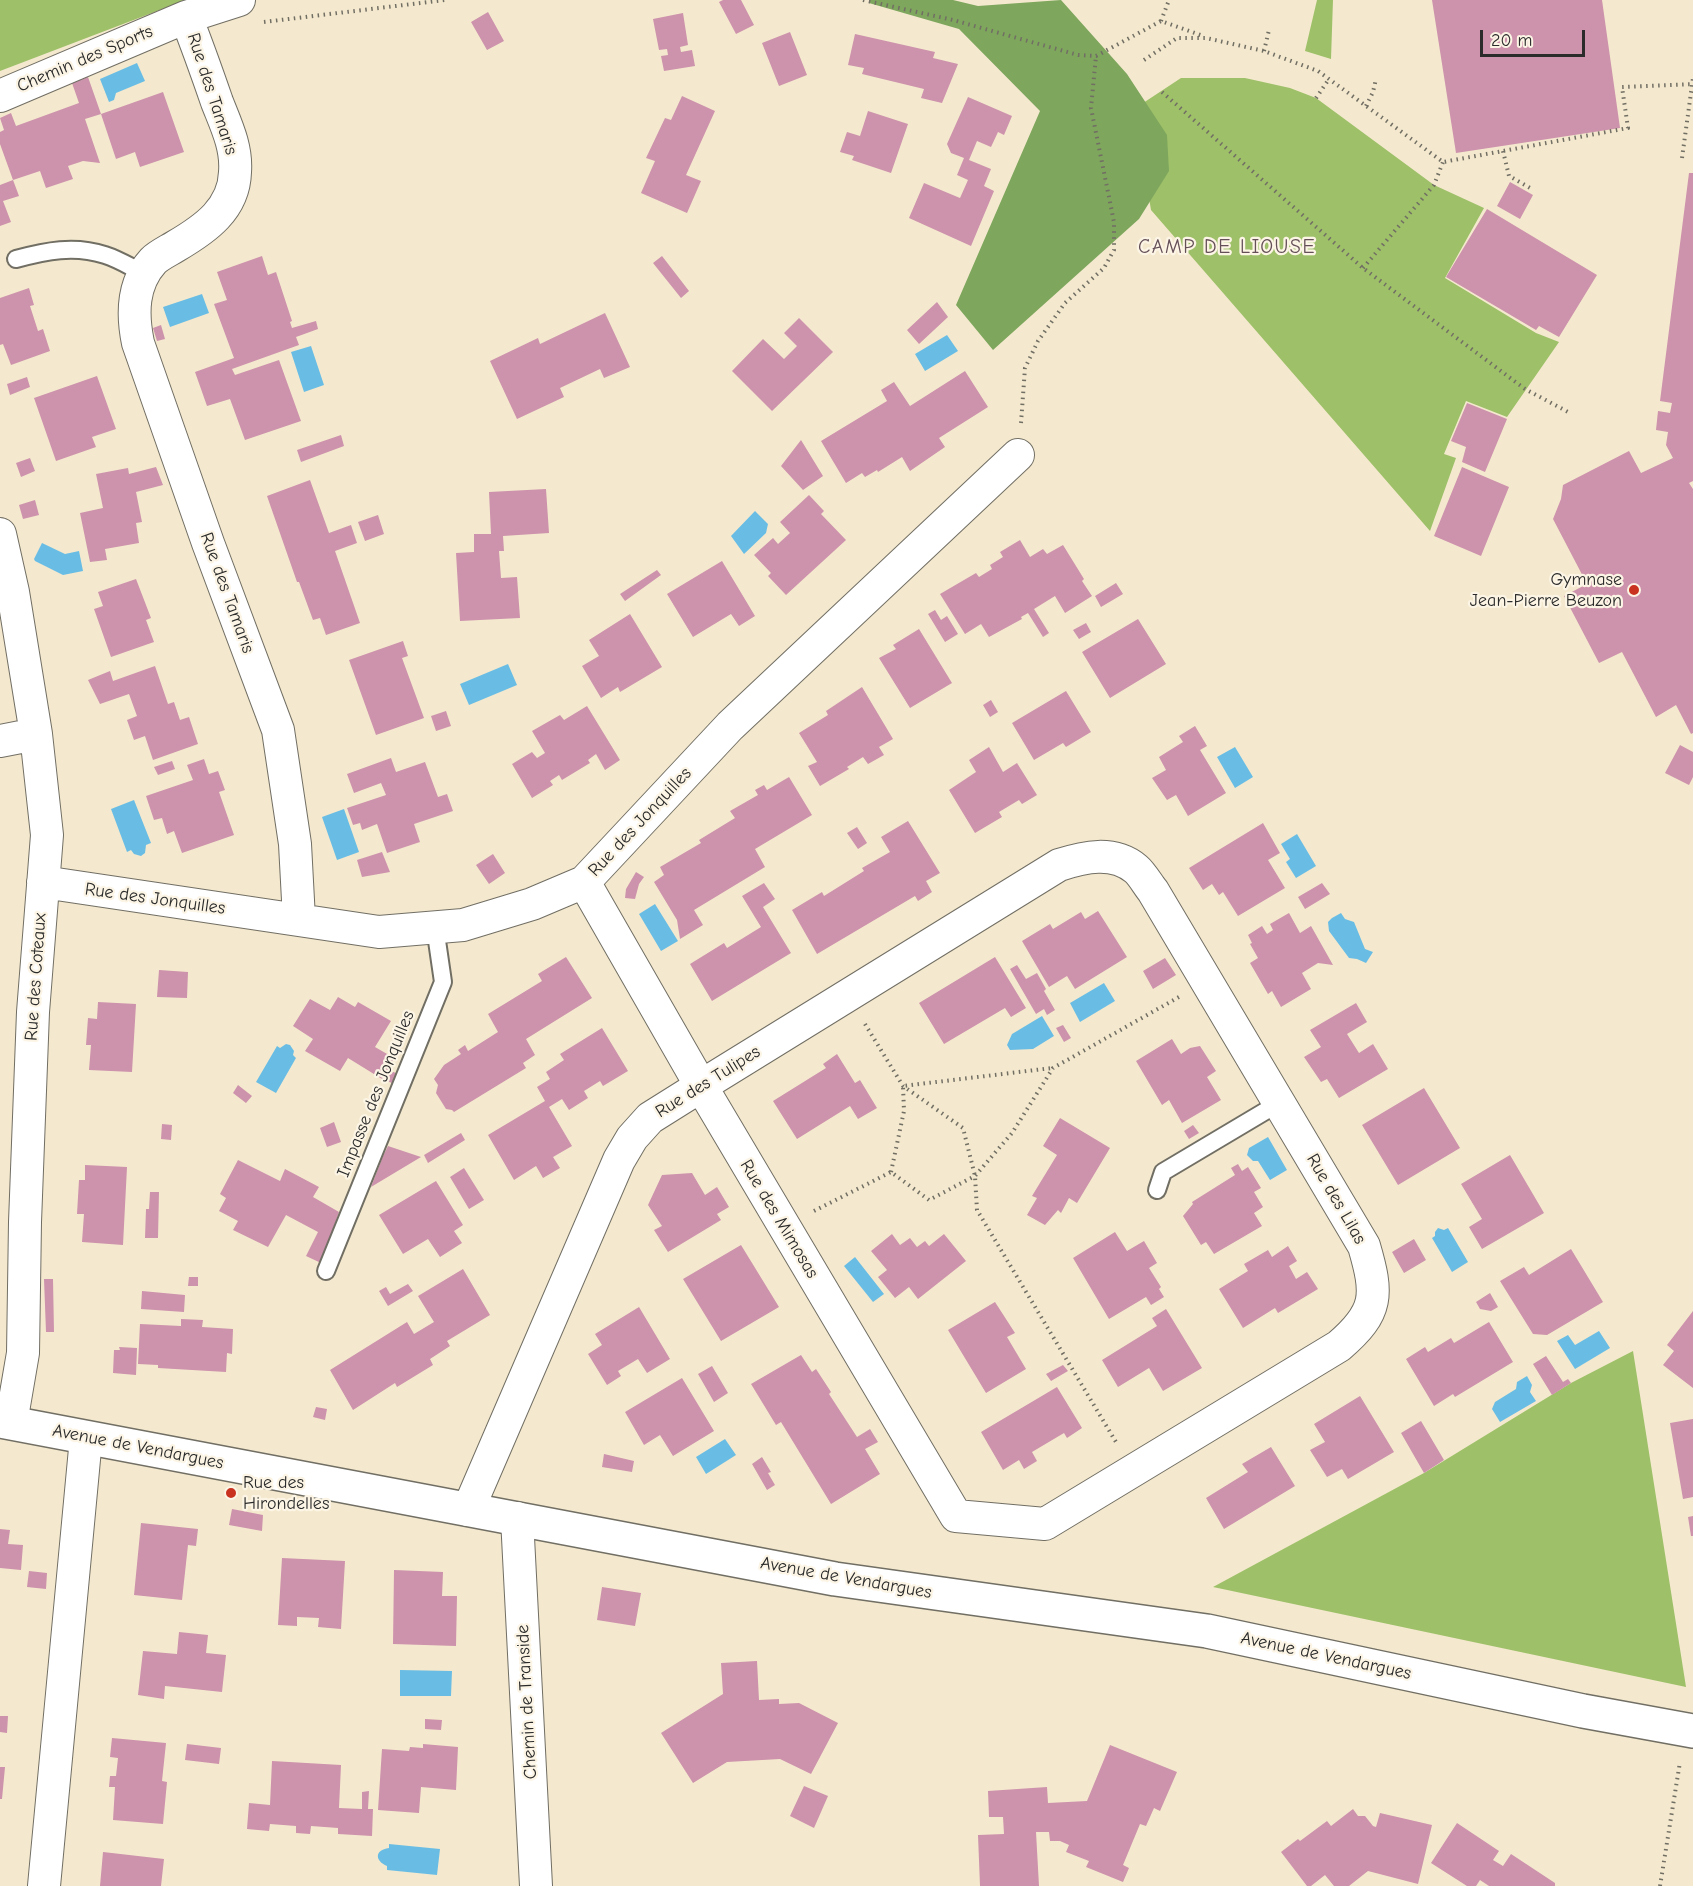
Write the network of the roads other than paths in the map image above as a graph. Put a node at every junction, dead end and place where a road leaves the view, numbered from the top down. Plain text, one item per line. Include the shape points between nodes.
1 (239, 0) edge
2 (186, 16) junction
3 (0, 96) edge
4 (16, 259) dead end
5 (143, 273) junction
6 (1018, 455) road end
7 (0, 534) edge
8 (36, 734) junction
9 (0, 741) edge
10 (1111, 857) joint
11 (43, 882) junction
12 (584, 882) junction
13 (299, 920) junction
14 (435, 927) junction
15 (701, 1086) junction
16 (1279, 1103) junction
17 (1157, 1190) dead end
18 (12, 1221) edge
19 (327, 1271) dead end
20 (5, 1422) edge
21 (86, 1437) junction
22 (468, 1510) junction
23 (518, 1518) junction
24 (999, 1521) joint
25 (1691, 1730) edge
26 (44, 1886) edge
27 (536, 1886) edge

1 - 2 street, Chemin des Sports
2 - 3 street, Chemin des Sports
2 - 5 street, Rue des Tamaris via 234,147 236,172 232,194 220,213 205,229 154,259
4 - 5 lane via 74,248 106,255
5 - 13 street, Rue des Tamaris via 135,297 138,342 278,730 295,844
6 - 12 street, Rue des Jonquilles via 730,726
7 - 8 street, Rue des Coteaux
8 - 9 street
8 - 11 street, Rue des Coteaux via 47,835
10 - 15 street, Rue des Tulipes via 1085,857 1059,865
10 - 16 street, Rue des Lilas via 1136,869 1153,891
11 - 13 street, Rue des Jonquilles
11 - 18 street, Rue des Coteaux
12 - 14 street, Rue des Jonquilles via 532,904 463,925
12 - 15 street, Rue des Mimosas
13 - 14 street, Rue des Jonquilles via 380,932
14 - 19 lane, Impasse des Jonquilles via 443,982
15 - 22 street, Rue des Tulipes via 650,1118 628,1145
15 - 24 street, Rue des Mimosas via 956,1516
16 - 17 lane via 1163,1172
16 - 24 street, Rue des Lilas via 1364,1246 1373,1278 1371,1309 1359,1329 1339,1346 1045,1524
18 - 20 street, Rue des Coteaux via 23,1353
20 - 21 street, Avenue de Vendargues
21 - 22 street, Avenue de Vendargues
21 - 26 street
22 - 23 street, Avenue de Vendargues
23 - 25 street, Avenue de Vendargues via 835,1579 1207,1631 1583,1711
23 - 27 street, Chemin de Transide

